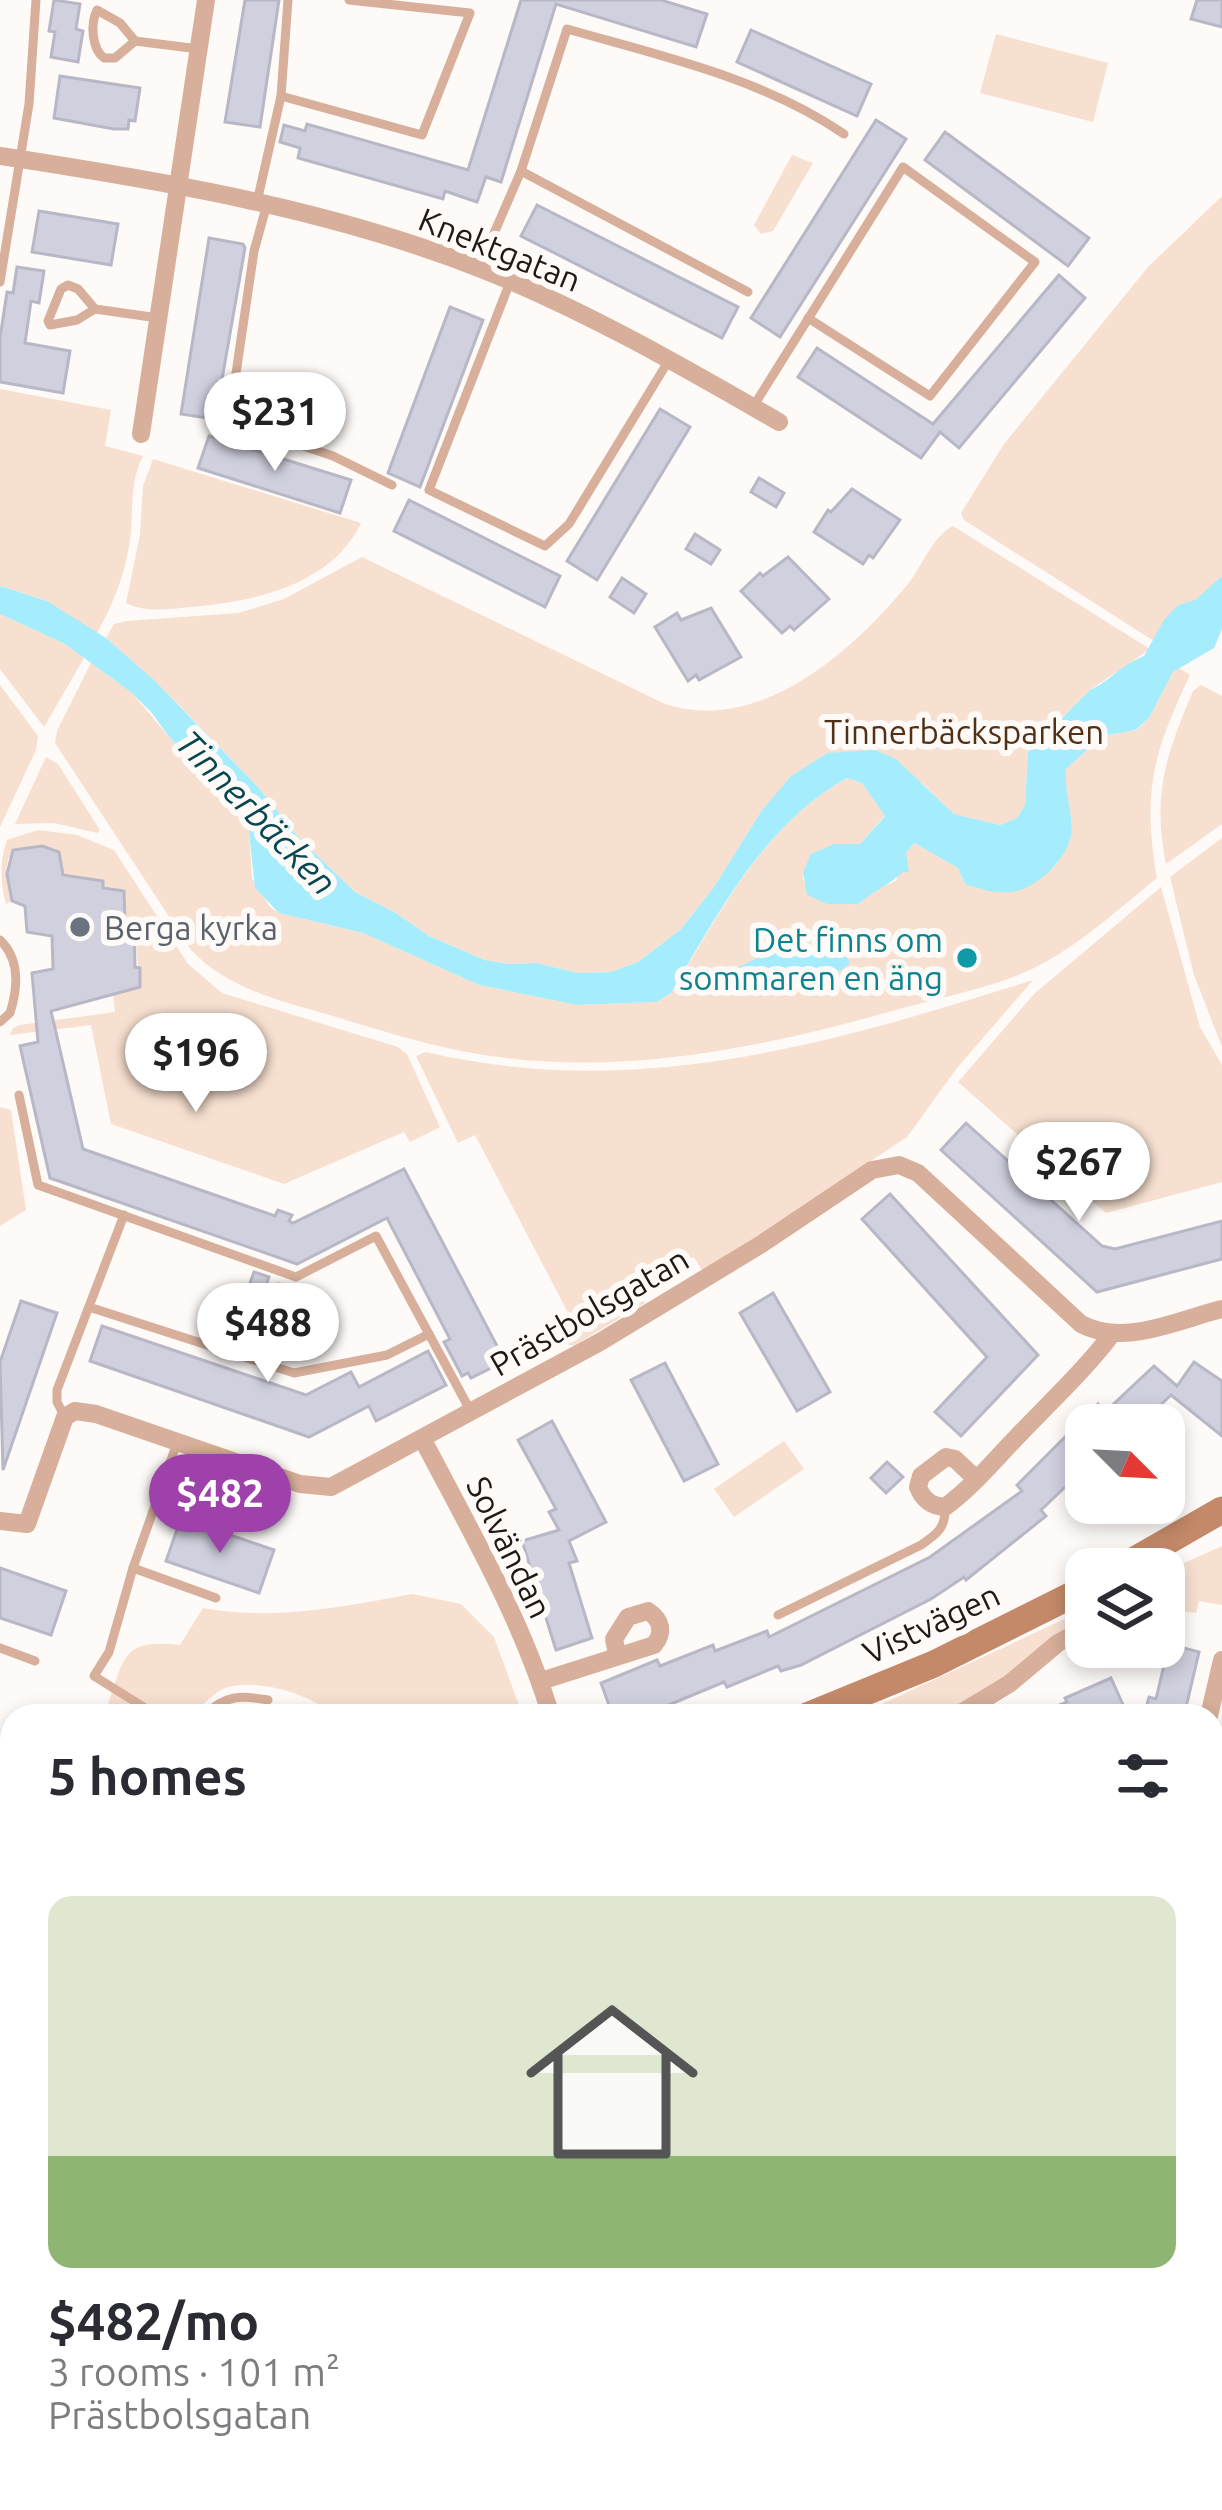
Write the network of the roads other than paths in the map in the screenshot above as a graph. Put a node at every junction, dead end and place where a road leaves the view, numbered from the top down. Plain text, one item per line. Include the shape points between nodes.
1 (36, 0) edge
2 (206, 0) edge
3 (288, 0) edge
4 (349, 0) edge
5 (135, 40) junction
6 (199, 49) junction
7 (281, 96) junction
8 (844, 134) dead end
9 (10, 158) edge
10 (521, 172) junction
11 (178, 183) junction
12 (262, 203) junction
13 (479, 268) junction
14 (510, 281) junction
15 (0, 282) edge
16 (748, 292) dead end
17 (94, 309) junction
18 (158, 318) junction
19 (808, 318) junction
20 (669, 360) junction
21 (753, 407) junction
22 (779, 422) dead end
23 (141, 434) dead end
24 (392, 485) dead end
25 (0, 940) edge
26 (0, 1022) edge
27 (19, 1095) dead end
28 (124, 1215) junction
29 (89, 1307) junction
30 (1222, 1310) edge
31 (429, 1334) junction
32 (1112, 1334) junction
33 (472, 1413) junction
34 (65, 1417) junction
35 (423, 1440) junction
36 (178, 1442) junction
37 (976, 1479) junction
38 (945, 1507) junction
39 (1222, 1510) edge
40 (0, 1521) edge
41 (1222, 1532) edge
42 (1156, 1548) edge
43 (1184, 1548) edge
44 (133, 1568) junction
45 (216, 1598) dead end
46 (1065, 1599) edge
47 (778, 1615) dead end
48 (1065, 1640) edge
49 (0, 1648) edge
50 (617, 1654) dead end
51 (1222, 1660) edge
52 (35, 1661) dead end
53 (541, 1681) junction
54 (268, 1700) dead end
55 (139, 1704) edge
56 (215, 1704) edge
57 (548, 1704) edge
58 (836, 1704) edge
59 (976, 1704) edge
60 (1212, 1704) edge

1 - 9 lane via 28,104
2 - 6 street
3 - 7 lane
4 - 7 lane via 470,13 422,135
5 - 5 lane via 120,23 97,10 94,38 104,58 116,58
5 - 6 lane
6 - 11 street
7 - 12 lane
8 - 10 lane via 714,72 567,29
9 - 11 street, Knektgatan
9 - 15 lane
10 - 13 lane
10 - 16 lane
11 - 12 street, Knektgatan
11 - 18 street
12 - 13 street, Knektgatan
12 - 24 lane via 229,421
13 - 14 street, Knektgatan
14 - 20 street, Knektgatan
14 - 20 lane via 429,490 545,546 569,524
17 - 17 lane via 58,326 48,321 68,285
17 - 18 lane
18 - 23 street
19 - 19 lane via 930,397 1035,262 903,167
19 - 21 lane
20 - 21 street, Knektgatan
21 - 22 street, Knektgatan
25 - 26 lane via 16,977 10,1013
27 - 28 lane via 38,1186
28 - 29 lane
28 - 31 lane via 296,1277 376,1236
29 - 31 lane via 294,1373 387,1355
29 - 34 lane via 56,1390
30 - 32 street
31 - 33 lane
32 - 33 street, Prästbolsgatan via 1081,1324 918,1173 889,1165
32 - 37 street
33 - 35 street, Prästbolsgatan
34 - 36 street, Prästbolsgatan via 86,1411
34 - 40 street via 27,1524
35 - 36 street, Prästbolsgatan via 331,1486 300,1484
35 - 53 street, Solvändan
36 - 44 lane
37 - 38 street
37 - 38 street via 946,1456 932,1466 917,1487 928,1503
38 - 47 lane via 938,1534 921,1545
39 - 42 main road
41 - 43 main road
44 - 45 lane
44 - 55 lane via 110,1652 94,1676
46 - 58 main road, Vistvägen
48 - 59 street
49 - 52 lane
50 - 53 street
51 - 60 street
53 - 57 street, Solvändan
54 - 56 lane via 236,1695

